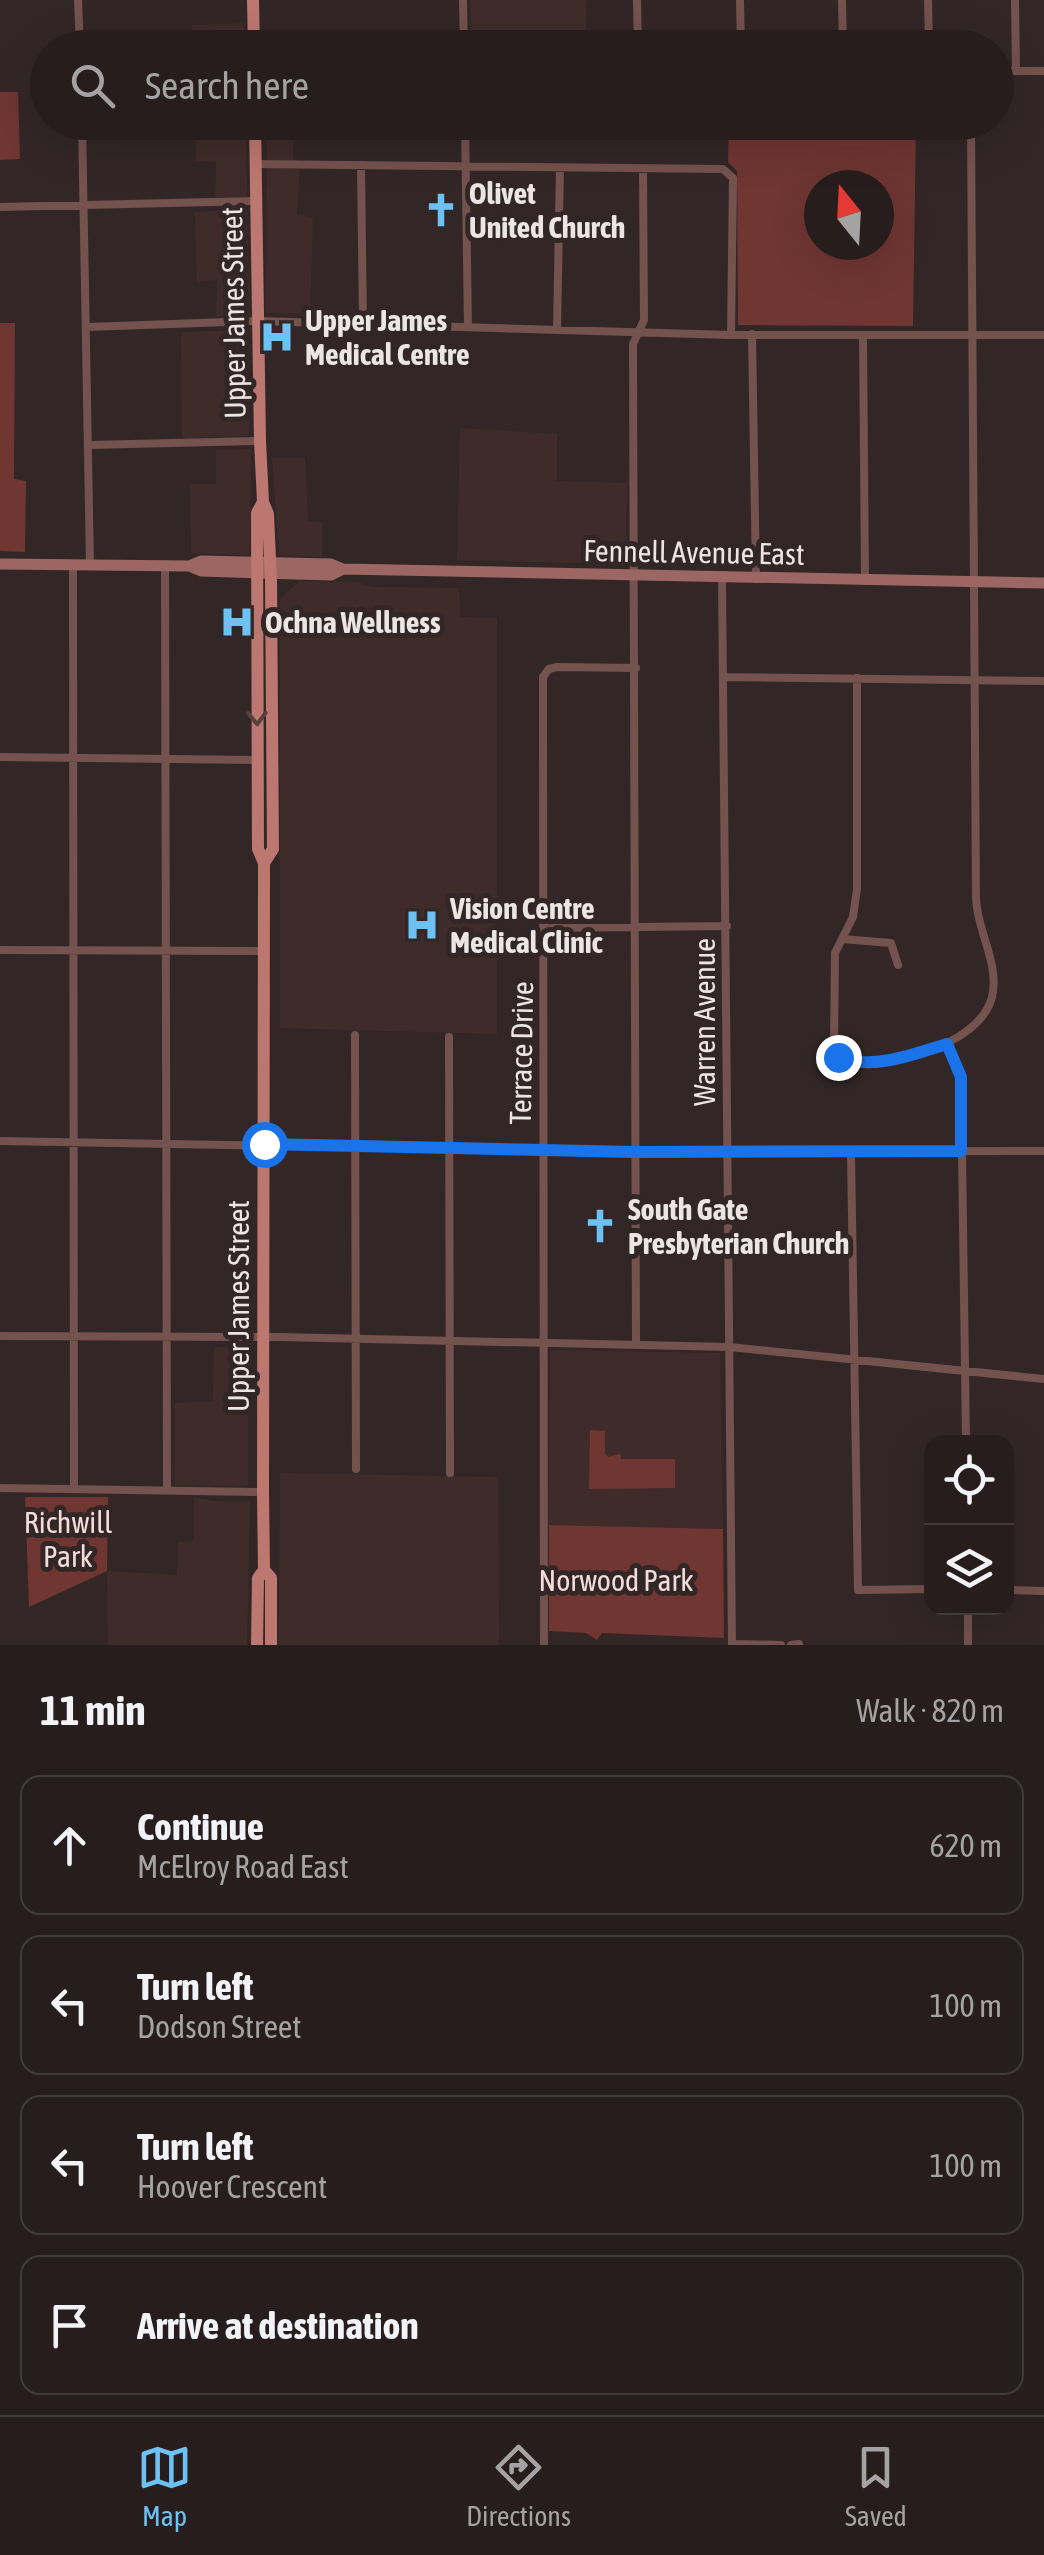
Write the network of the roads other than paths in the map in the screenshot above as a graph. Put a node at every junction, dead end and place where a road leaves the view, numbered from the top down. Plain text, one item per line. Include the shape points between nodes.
1 (78, 0) edge
2 (252, 0) edge
3 (464, 0) edge
4 (637, 0) edge
5 (740, 0) edge
6 (842, 0) edge
7 (928, 0) edge
8 (1015, 0) edge
9 (79, 30) edge
10 (253, 30) edge
11 (464, 30) edge
12 (638, 30) edge
13 (740, 30) edge
14 (843, 30) edge
15 (929, 30) edge
16 (1016, 70) joint
17 (1044, 71) edge
18 (82, 140) edge
19 (255, 140) edge
20 (466, 140) edge
21 (971, 140) edge
22 (256, 164) junction
23 (361, 165) junction
24 (467, 166) junction
25 (560, 168) junction
26 (643, 170) junction
27 (256, 201) junction
28 (83, 206) junction
29 (0, 207) edge
30 (258, 322) junction
31 (363, 324) junction
32 (87, 326) junction
33 (468, 327) junction
34 (556, 330) junction
35 (640, 332) junction
36 (731, 334) junction
37 (752, 334) junction
38 (862, 335) junction
39 (974, 335) junction
40 (1044, 335) edge
41 (260, 440) junction
42 (88, 445) junction
43 (0, 564) edge
44 (73, 565) junction
45 (90, 565) junction
46 (165, 566) junction
47 (264, 568) junction
48 (634, 577) junction
49 (722, 578) junction
50 (756, 579) junction
51 (865, 581) junction
52 (975, 582) junction
53 (1044, 584) edge
54 (636, 668) junction
55 (725, 677) junction
56 (856, 678) junction
57 (976, 680) junction
58 (1044, 681) edge
59 (0, 757) edge
60 (72, 758) junction
61 (167, 759) junction
62 (258, 760) junction
63 (264, 863) junction
64 (636, 926) junction
65 (727, 926) junction
66 (544, 928) junction
67 (842, 938) junction
68 (0, 950) edge
69 (74, 950) junction
70 (264, 951) junction
71 (167, 952) junction
72 (898, 965) dead end
73 (355, 1035) dead end
74 (449, 1037) dead end
75 (947, 1044) junction
76 (0, 1140) edge
77 (76, 1141) junction
78 (166, 1142) junction
79 (264, 1144) junction
80 (357, 1146) junction
81 (450, 1148) junction
82 (542, 1150) junction
83 (961, 1151) junction
84 (1044, 1151) edge
85 (634, 1152) junction
86 (727, 1153) junction
87 (851, 1153) junction
88 (0, 1336) edge
89 (263, 1337) junction
90 (73, 1338) junction
91 (167, 1338) junction
92 (356, 1338) junction
93 (449, 1340) junction
94 (543, 1342) junction
95 (636, 1343) junction
96 (729, 1346) junction
97 (853, 1361) junction
98 (964, 1372) junction
99 (1044, 1379) edge
100 (966, 1435) edge
101 (356, 1469) dead end
102 (450, 1472) dead end
103 (0, 1488) edge
104 (74, 1488) junction
105 (167, 1489) junction
106 (263, 1492) junction
107 (264, 1570) junction
108 (271, 1588) junction
109 (924, 1589) edge
110 (1014, 1590) edge
111 (1044, 1591) edge
112 (258, 1609) junction
113 (968, 1615) edge
114 (257, 1645) edge
115 (272, 1645) edge
116 (544, 1645) edge
117 (732, 1645) edge
118 (781, 1645) edge
119 (968, 1645) edge

1 - 9 street
2 - 10 main road
3 - 11 street
4 - 12 street
5 - 13 street
6 - 14 street
7 - 15 street
8 - 16 street
16 - 17 street
18 - 28 street
19 - 22 main road, Upper James Street
20 - 24 street
21 - 39 street
22 - 23 street
22 - 27 main road, Upper James Street
23 - 24 street
23 - 31 street
24 - 25 street
24 - 33 street
25 - 26 street
25 - 34 street
26 - 35 street
26 - 36 street via 730,172
27 - 28 street
27 - 30 main road, Upper James Street
28 - 29 street
28 - 32 street
30 - 31 street
30 - 32 street
30 - 41 main road, Upper James Street
31 - 33 street
32 - 42 street
33 - 34 street
34 - 35 street
35 - 36 street
35 - 48 street via 633,344
36 - 37 street
37 - 38 street
37 - 50 street
38 - 39 street
38 - 51 street
39 - 40 street
39 - 52 street
41 - 42 street
41 - 47 main road, Upper James Street via 263,502 257,513
42 - 45 street
43 - 44 main road, Fennell Avenue East
44 - 45 main road, Fennell Avenue East
44 - 60 street
45 - 46 main road, Fennell Avenue East
46 - 47 main road, Fennell Avenue East via 201,561
46 - 61 street
47 - 48 main road, Fennell Avenue East via 331,575 343,569
47 -> 62 main road, Upper James Street
47 - 63 main road, Upper James Street via 273,849
48 - 49 main road, Fennell Avenue East
48 - 54 street
49 - 50 main road, Fennell Avenue East
49 - 55 street, Warren Avenue
50 - 51 main road, Fennell Avenue East
51 - 52 main road, Fennell Avenue East
52 - 53 main road, Fennell Avenue East
52 - 57 street
54 - 64 street
54 - 66 street, Terrace Drive via 557,667 544,677
55 - 56 street
55 - 65 street, Warren Avenue
56 - 57 street
56 - 67 street via 857,889
57 - 58 street
57 - 75 street via 977,914 994,975 993,996 971,1030
59 - 60 street
60 - 61 street
60 - 69 street
61 - 62 street
61 - 71 street
62 - 63 main road, Upper James Street via 258,849
63 - 70 main road, Upper James Street
64 - 65 street
64 - 66 street
64 - 85 street
65 - 86 street, Warren Avenue
66 - 82 street, Terrace Drive
67 - 72 street via 891,943
67 - 75 street via 835,954 838,1057 902,1058
68 - 69 street
69 - 71 street
69 - 77 street
70 - 71 street
70 - 79 main road, Upper James Street
71 - 78 street
73 - 80 street
74 - 81 street
75 - 83 street via 961,1077
76 - 77 street
77 - 78 street
77 - 90 street
78 - 79 street
78 - 91 street
79 - 80 street
79 - 89 main road, Upper James Street
80 - 81 street
80 - 92 street
81 - 82 street
81 - 93 street
82 - 85 street
82 - 94 street, Terrace Drive
83 - 84 street
83 - 87 street
83 - 98 street
85 - 86 street
85 - 95 street
86 - 87 street
86 - 96 street, Warren Avenue
87 - 97 street
88 - 90 street
89 - 91 street
89 - 92 street
89 - 106 main road, Upper James Street
90 - 91 street
90 - 104 street
91 - 105 street
92 - 93 street
92 - 101 street
93 - 94 street
93 - 102 street
94 - 95 street
94 - 116 street, Terrace Drive
95 - 96 street
96 - 97 street
96 - 117 street, Warren Avenue
97 - 98 street
97 - 109 street via 858,1590
98 - 99 street
98 - 100 street
103 - 104 street
104 - 105 street
105 - 106 street
106 - 107 main road, Upper James Street
107 - 108 main road, Upper James Street
107 - 112 main road, Upper James Street
108 - 112 main road
108 - 115 main road, Upper James Street
110 - 111 street
112 - 114 main road, Upper James Street
113 - 119 street
117 - 118 street

